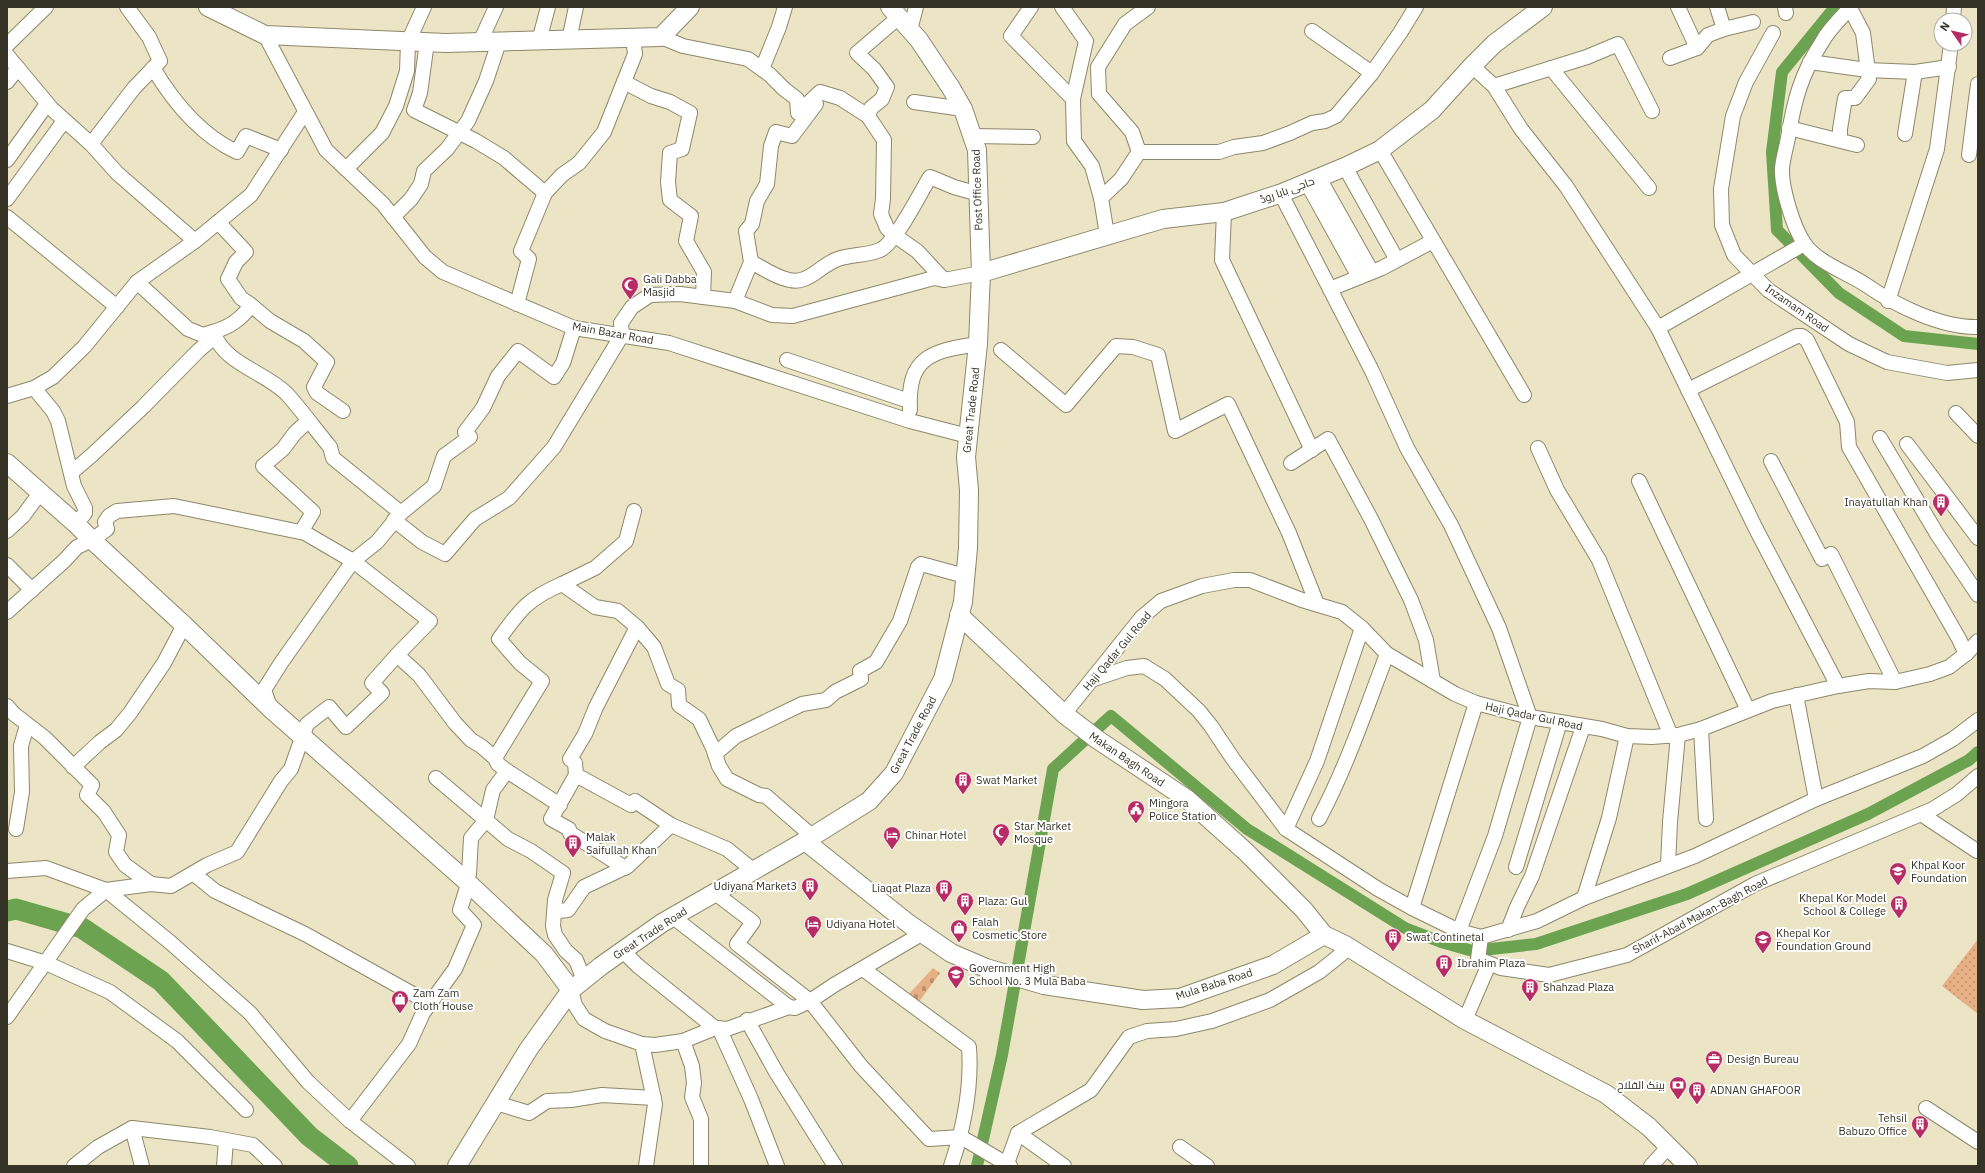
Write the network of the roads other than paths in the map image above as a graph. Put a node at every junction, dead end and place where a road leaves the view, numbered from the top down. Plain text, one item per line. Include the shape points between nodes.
1 (46, 7) edge
2 (127, 7) edge
3 (208, 7) edge
4 (424, 7) edge
5 (496, 7) edge
6 (548, 7) edge
7 (576, 7) edge
8 (690, 7) edge
9 (785, 7) edge
10 (916, 7) edge
11 (1031, 7) edge
12 (1062, 7) edge
13 (1148, 7) edge
14 (1416, 7) edge
15 (1543, 7) edge
16 (1678, 7) edge
17 (1717, 7) edge
18 (1851, 8) edge
19 (900, 18) edge
20 (1752, 22) dead end
21 (1724, 29) junction
22 (1312, 31) dead end
23 (1773, 33) dead end
24 (265, 35) junction
25 (661, 37) junction
26 (633, 38) junction
27 (569, 40) junction
28 (539, 41) junction
29 (408, 42) junction
30 (427, 42) junction
31 (480, 42) junction
32 (498, 42) junction
33 (7, 45) edge
34 (1697, 48) junction
35 (1950, 52) edge
36 (7, 55) edge
37 (1670, 58) dead end
38 (1810, 62) junction
39 (1472, 66) junction
40 (1949, 66) junction
41 (18, 68) junction
42 (153, 68) junction
43 (1550, 68) junction
44 (762, 69) junction
45 (1867, 70) junction
46 (1915, 72) junction
47 (1372, 73) junction
48 (7, 82) edge
49 (624, 82) junction
50 (1978, 84) edge
51 (1494, 86) junction
52 (820, 92) junction
53 (1073, 99) junction
54 (914, 102) dead end
55 (47, 104) junction
56 (963, 109) junction
57 (1652, 111) dead end
58 (305, 112) junction
59 (868, 116) junction
60 (64, 120) junction
61 (1789, 128) junction
62 (459, 133) junction
63 (1906, 134) dead end
64 (974, 136) junction
65 (1033, 137) dead end
66 (1840, 140) junction
67 (91, 144) junction
68 (1857, 145) dead end
69 (281, 150) junction
70 (1380, 150) junction
71 (1138, 152) junction
72 (1969, 155) dead end
73 (7, 160) edge
74 (1345, 167) junction
75 (346, 169) junction
76 (1313, 181) junction
77 (1649, 188) dead end
78 (545, 193) junction
79 (979, 194) junction
80 (1281, 194) junction
81 (1101, 198) junction
82 (7, 199) edge
83 (1224, 212) junction
84 (7, 217) edge
85 (393, 217) junction
86 (218, 222) junction
87 (894, 235) junction
88 (1107, 235) junction
89 (195, 241) junction
90 (1433, 241) junction
91 (1804, 244) junction
92 (1397, 260) junction
93 (751, 262) junction
94 (981, 273) junction
95 (1750, 273) junction
96 (1366, 275) junction
97 (944, 280) junction
98 (137, 282) junction
99 (1330, 289) junction
100 (703, 297) junction
101 (735, 301) junction
102 (1888, 301) junction
103 (517, 304) junction
104 (251, 305) junction
105 (117, 307) junction
106 (1978, 327) edge
107 (574, 328) junction
108 (1658, 328) junction
109 (213, 334) junction
110 (622, 335) junction
111 (978, 344) junction
112 (1001, 350) dead end
113 (787, 360) dead end
114 (1978, 370) edge
115 (34, 388) junction
116 (1688, 390) junction
117 (1524, 395) dead end
118 (7, 396) edge
119 (909, 402) junction
120 (343, 411) dead end
121 (1956, 413) dead end
122 (308, 421) junction
123 (910, 421) junction
124 (968, 436) junction
125 (1978, 436) edge
126 (1880, 438) dead end
127 (1907, 444) dead end
128 (1538, 448) dead end
129 (1312, 450) junction
130 (1771, 461) dead end
131 (7, 462) edge
132 (1291, 462) dead end
133 (70, 473) junction
134 (1639, 481) dead end
135 (40, 492) junction
136 (634, 511) dead end
137 (397, 516) junction
138 (76, 524) junction
139 (7, 531) edge
140 (301, 532) junction
141 (1978, 538) edge
142 (92, 540) junction
143 (353, 561) junction
144 (7, 565) edge
145 (966, 576) junction
146 (562, 584) junction
147 (32, 590) junction
148 (1978, 594) edge
149 (1317, 604) junction
150 (7, 612) edge
151 (959, 615) junction
152 (184, 625) junction
153 (637, 627) junction
154 (1362, 628) junction
155 (1978, 641) edge
156 (1387, 654) junction
157 (1966, 654) junction
158 (398, 655) junction
159 (1094, 679) junction
160 (1433, 681) junction
161 (1895, 682) junction
162 (1838, 686) junction
163 (1796, 695) junction
164 (1476, 703) junction
165 (7, 706) edge
166 (271, 709) junction
167 (1748, 710) junction
168 (1530, 717) junction
169 (1071, 719) junction
170 (1978, 720) edge
171 (1560, 722) junction
172 (27, 725) junction
173 (1583, 727) junction
174 (1701, 729) junction
175 (1627, 736) junction
176 (1675, 736) junction
177 (302, 737) junction
178 (715, 754) junction
179 (495, 758) junction
180 (73, 768) junction
181 (507, 771) junction
182 (576, 775) junction
183 (1978, 776) edge
184 (436, 778) dead end
185 (1816, 799) junction
186 (560, 805) junction
187 (1921, 814) junction
188 (1319, 818) dead end
189 (1706, 818) dead end
190 (486, 820) junction
191 (671, 825) junction
192 (1286, 828) junction
193 (16, 829) dead end
194 (809, 839) junction
195 (1977, 851) dead end
196 (1668, 865) junction
197 (1516, 867) dead end
198 (625, 868) junction
199 (7, 871) edge
200 (754, 871) junction
201 (194, 874) junction
202 (466, 882) junction
203 (151, 884) junction
204 (106, 890) junction
205 (715, 893) junction
206 (1584, 898) junction
207 (1412, 908) junction
208 (554, 909) junction
209 (673, 917) junction
210 (1508, 930) junction
211 (1459, 931) junction
212 (923, 933) junction
213 (1324, 935) junction
214 (1481, 939) junction
215 (1349, 947) junction
216 (7, 951) edge
217 (623, 951) junction
218 (1484, 961) junction
219 (46, 962) junction
220 (863, 970) junction
221 (577, 985) junction
222 (810, 1001) junction
223 (429, 1003) junction
224 (789, 1007) junction
225 (7, 1017) edge
226 (1465, 1019) junction
227 (747, 1020) junction
228 (717, 1028) junction
229 (683, 1041) junction
230 (642, 1044) junction
231 (654, 1098) junction
232 (496, 1103) junction
233 (1926, 1108) dead end
234 (246, 1110) dead end
235 (350, 1121) junction
236 (132, 1128) junction
237 (1018, 1133) junction
238 (961, 1137) junction
239 (226, 1141) junction
240 (1978, 1142) edge
241 (1668, 1146) junction
242 (1180, 1147) dead end
243 (1008, 1165) edge
244 (74, 1166) edge
245 (142, 1166) edge
246 (224, 1166) edge
247 (275, 1166) edge
248 (408, 1166) edge
249 (457, 1166) edge
250 (646, 1166) edge
251 (701, 1166) edge
252 (777, 1166) edge
253 (835, 1166) edge
254 (951, 1166) edge
255 (1064, 1166) edge
256 (1207, 1166) edge
257 (1651, 1166) edge
258 (1688, 1166) edge
259 (1694, 1166) edge

1 - 33 street
2 - 42 street via 149,37 160,61
3 - 24 main road
4 - 29 street
5 - 31 street
6 - 28 street
7 - 27 street
8 - 25 main road
9 - 44 street
10 - 19 street
11 - 53 street via 1011,36
12 - 53 street via 1086,41
13 - 71 street via 1125,24 1098,67 1099,94 1132,132
14 - 47 street
15 - 39 main road, حاجی بابا روڈ via 1494,44
16 - 34 street
17 - 21 street
18 - 38 street via 1822,40
18 - 45 street via 1863,33
19 - 56 main road, Post Office Road via 919,40
19 - 59 street via 857,53 874,69 887,87 882,99 871,108
20 - 21 street
21 - 34 street via 1708,35
22 - 47 street
23 - 95 street, Inzamam Road via 1746,82 1733,116 1721,189 1722,225 1734,255
24 - 29 main road
24 - 58 street, Main Bazar Road
25 - 26 main road
25 - 44 street via 683,46 748,59
26 - 27 main road
26 - 49 street via 635,54
27 - 28 main road
28 - 32 main road
29 - 30 main road
29 - 75 street via 406,71 392,113 382,133
30 - 31 main road
30 - 62 street via 420,93 414,110
31 - 32 main road
32 - 62 street via 480,94 468,121
34 - 37 street
35 - 40 street
36 - 41 street
38 - 45 street
38 - 61 street via 1797,91
39 - 51 street
39 - 70 main road, حاجی بابا روڈ via 1432,110
40 - 46 street
40 - 102 street via 1937,149
41 - 48 street
41 - 55 street
42 - 67 street via 134,88
42 - 69 street via 170,96 220,144 238,152 246,136
43 - 51 street
43 - 57 street via 1587,58 1618,44
43 - 77 street
44 - 52 street via 797,99 798,113
45 - 46 street
45 - 66 street via 1869,79 1854,98 1845,98
46 - 63 street
47 - 71 street via 1336,116 1263,143 1219,152
49 - 78 street via 604,132 590,151
49 - 100 street via 690,113 682,149 670,154 668,182 670,200 691,216 686,241 704,272
50 - 72 street
51 - 108 street via 1521,130 1566,186
52 - 59 street via 840,98
52 - 93 street via 815,108 792,136 776,132 771,146 767,184 757,201 752,224 746,231
53 - 81 street via 1074,141 1092,166
54 - 56 street
55 - 60 street
55 - 73 street
56 - 64 main road, Post Office Road
58 - 69 street
58 - 75 street, Main Bazar Road via 326,150
59 - 87 street via 884,140 881,214 887,228
60 - 67 street
60 - 82 street
61 - 66 street
61 - 91 street via 1782,168 1789,208
62 - 78 street via 504,158
62 - 85 street via 447,150 424,171 421,184 411,199
64 - 65 street
64 - 79 main road, Post Office Road
66 - 68 street
67 - 89 street via 117,173
69 - 86 street via 251,195
70 - 74 main road, حاجی بابا روڈ
70 - 90 street
71 - 81 street via 1121,179
74 - 76 main road, حاجی بابا روڈ
74 - 92 street
75 - 85 street, Main Bazar Road
76 - 80 main road, حاجی بابا روڈ
76 - 96 street
78 - 103 street via 521,251 529,259
79 - 87 street via 930,177
79 - 94 main road, Post Office Road
80 - 83 main road, حاجی بابا روڈ
80 - 99 street
81 - 88 street
83 - 88 main road, حاجی بابا روڈ via 1163,219
83 - 129 street via 1222,260
84 - 105 street
85 - 103 street, Main Bazar Road via 425,257 443,272
86 - 89 street
86 - 104 street via 246,252 236,262 228,279 241,298
87 - 93 street via 882,250 839,258 804,280 790,281
87 - 97 street via 917,251
88 - 94 main road, حاجی بابا روڈ
89 - 98 street
90 - 92 street
90 - 117 street
91 - 95 street
91 - 102 street via 1828,265 1859,281
92 - 96 street
93 - 101 street
94 - 97 street
94 - 111 main road, Great Trade Road
95 - 108 street
95 - 114 street, Inzamam Road via 1768,290 1802,314 1849,344 1887,362 1947,372
96 - 99 street
97 - 101 street via 934,278 793,316 772,315
98 - 105 street
98 - 109 street via 188,329 203,335
99 - 168 street via 1372,371 1406,448 1451,524 1499,628
100 - 101 street
100 - 110 street via 680,294 650,295 632,307 621,324
102 - 106 street via 1939,320
103 - 107 street, Main Bazar Road
104 - 109 street via 245,314 228,328
104 - 120 street via 270,321 304,341 327,362 314,387 317,393
105 - 115 street via 84,347 53,377
107 - 110 street, Main Bazar Road
107 - 137 street via 563,363 554,376 518,352 512,358 498,376 483,408 465,432 470,437 444,456 434,486
108 - 116 street
109 - 122 street via 228,356 286,393
109 - 133 street via 92,455
110 - 123 street, Main Bazar Road via 698,351
110 - 137 street via 554,447 509,498 475,519 445,554 422,542
111 - 119 street via 953,348 928,357 914,372 909,389
111 - 124 main road, Great Trade Road
112 - 149 street via 1066,405 1116,346 1133,347 1158,355 1175,431 1228,404 1289,533
113 - 119 street
115 - 118 street
115 - 133 street via 58,420 69,458
116 - 157 street via 1798,336 1807,340 1847,422 1849,447
116 - 162 street via 1756,529
119 - 123 street
121 - 125 street
122 - 137 street via 330,447 333,458
122 - 140 street via 283,449 263,466 313,512
123 - 124 street, Main Bazar Road
124 - 145 main road, Great Trade Road via 966,457 970,526
126 - 148 street via 1937,534
127 - 141 street
128 - 176 street via 1557,490 1599,560
129 - 132 street
129 - 160 street via 1328,438 1372,519 1416,613 1426,640
130 - 161 street via 1822,559 1831,554
131 - 135 main road
133 - 138 street via 85,508 85,513
134 - 167 street
135 - 138 main road
135 - 139 street via 23,516
136 - 146 street via 626,541 595,568
137 - 143 street via 377,542
138 - 142 main road
140 - 142 street via 174,506 117,511 105,522 107,529
140 - 143 street
142 - 147 street via 77,547
142 - 152 main road
143 - 158 street via 430,621
143 - 166 street via 264,690
144 - 147 street
145 - 151 main road, Great Trade Road
145 - 178 street via 921,564 900,621 876,662 860,671 861,679 835,692 826,700 802,704 736,736
146 - 153 street via 595,608 618,611
146 - 179 street via 546,591 521,608 499,639 520,663 542,681
147 - 150 street
149 - 154 street, Haji Qadar Gul Road via 1342,612
149 - 159 street, Haji Qadar Gul Road via 1250,580 1202,586 1161,601 1142,618
151 - 169 main road, Makan Bagh Road
151 - 194 main road, Great Trade Road via 943,679 894,773 869,801
152 - 166 main road
152 - 180 street via 164,663 130,713 116,730
153 - 178 street via 654,646 668,684 678,690 679,705 699,719
153 - 182 street via 585,734 570,759 574,763
154 - 156 street, Haji Qadar Gul Road
154 - 192 street via 1317,761
155 - 157 street, Haji Qadar Gul Road
156 - 160 street, Haji Qadar Gul Road
156 - 188 street via 1357,734
157 - 161 street, Haji Qadar Gul Road via 1949,667
158 - 177 street via 372,682 382,693 346,727 329,707 307,724
158 - 179 street via 418,675 471,740
159 - 169 street, Haji Qadar Gul Road
159 - 192 street via 1127,668 1144,666 1165,679 1199,711
160 - 164 street, Haji Qadar Gul Road
161 - 162 street, Haji Qadar Gul Road via 1870,681
162 - 163 street, Haji Qadar Gul Road
163 - 167 street, Haji Qadar Gul Road via 1772,700
163 - 185 street
164 - 168 street, Haji Qadar Gul Road
164 - 207 street
165 - 172 street
166 - 177 main road
167 - 174 street, Haji Qadar Gul Road
168 - 171 street, Haji Qadar Gul Road
168 - 211 street via 1495,836
169 - 213 main road, Makan Bagh Road via 1187,799 1246,852 1304,910
170 - 185 street via 1953,739 1923,756
171 - 173 street, Haji Qadar Gul Road
171 - 197 street
172 - 180 street via 45,738
172 - 193 street via 21,746 22,792
173 - 175 street, Haji Qadar Gul Road
173 - 210 street via 1532,876
174 - 176 street, Haji Qadar Gul Road
174 - 189 street
175 - 176 street, Haji Qadar Gul Road
175 - 206 street via 1609,818
176 - 196 street
177 - 201 street via 291,769 237,852 207,865
177 - 202 main road
178 - 194 street via 728,779 766,796
179 - 181 street
180 - 203 street via 92,785 87,795 104,812 119,835 116,852 125,865
181 - 186 street
181 - 190 street via 493,790
182 - 186 street
182 - 191 street via 631,805 635,801
183 - 187 street, Sharif-Abad Makan-Bagh Road via 1957,794
184 - 190 street
185 - 196 street via 1695,856
186 - 198 street via 551,819
187 - 195 street
187 - 218 street, Sharif-Abad Makan-Bagh Road via 1755,884 1627,955 1549,975 1501,968
190 - 202 street via 471,838 469,874
190 - 208 street via 508,839 532,851 563,873
191 - 198 street
191 - 200 street via 728,849
192 - 207 street via 1378,889
194 - 200 main road, Great Trade Road
194 - 212 main road, Mula Baba Road
196 - 206 street
198 - 208 street via 584,887 568,910
199 - 204 street via 46,868
200 - 205 main road, Great Trade Road
201 - 203 street via 171,886
201 - 223 street via 215,891 305,934
202 - 221 main road
202 - 223 street via 460,910 474,925 455,969
203 - 204 street
204 - 219 street via 83,909
204 - 235 street via 172,943 250,1013 308,1082
205 - 209 main road, Great Trade Road
205 - 222 street via 754,922 737,944
206 - 210 street via 1537,921
207 - 211 street
208 - 221 street via 555,935 576,960
209 - 217 main road, Great Trade Road
209 - 224 street
210 - 214 street
211 - 214 street
212 - 213 main road, Mula Baba Road via 951,953 986,968 1044,984 1143,1000 1180,998 1273,965
212 - 220 street
213 - 215 main road, Makan Bagh Road
214 - 218 street
215 - 226 main road, Makan Bagh Road
215 - 237 street via 1319,972 1270,1000 1212,1021 1176,1029 1147,1031 1129,1037 1091,1090
216 - 219 street
217 - 221 main road, Great Trade Road
217 - 228 street via 638,966
218 - 226 street
219 - 225 street
219 - 234 street via 110,992 177,1041
220 - 222 street
220 - 238 street via 969,1047 971,1072
221 - 230 street via 575,1005 584,1019 605,1031
221 - 232 main road, Great Trade Road via 528,1050
222 - 224 street via 795,1008
222 - 238 street via 861,1066 929,1139
223 - 235 street via 409,1044
224 - 227 street
226 - 241 main road via 1606,1094 1649,1127
226 - 259 main road via 1608,1091 1650,1123
227 - 228 street via 727,1029
227 - 253 street
228 - 229 street
228 - 252 street via 751,1099
229 - 230 street
229 - 251 street via 692,1066 692,1097 701,1120
230 - 231 street
231 - 232 street via 602,1095 547,1101 529,1113
231 - 250 street
232 - 249 main road, Great Trade Road
233 - 240 street
235 - 248 street
236 - 239 street
236 - 244 street via 98,1147
236 - 245 street
237 - 243 street
237 - 255 street
238 - 243 street
238 - 254 street
239 - 246 street
239 - 247 street via 253,1145
241 - 257 street
241 - 258 main road
242 - 256 street

